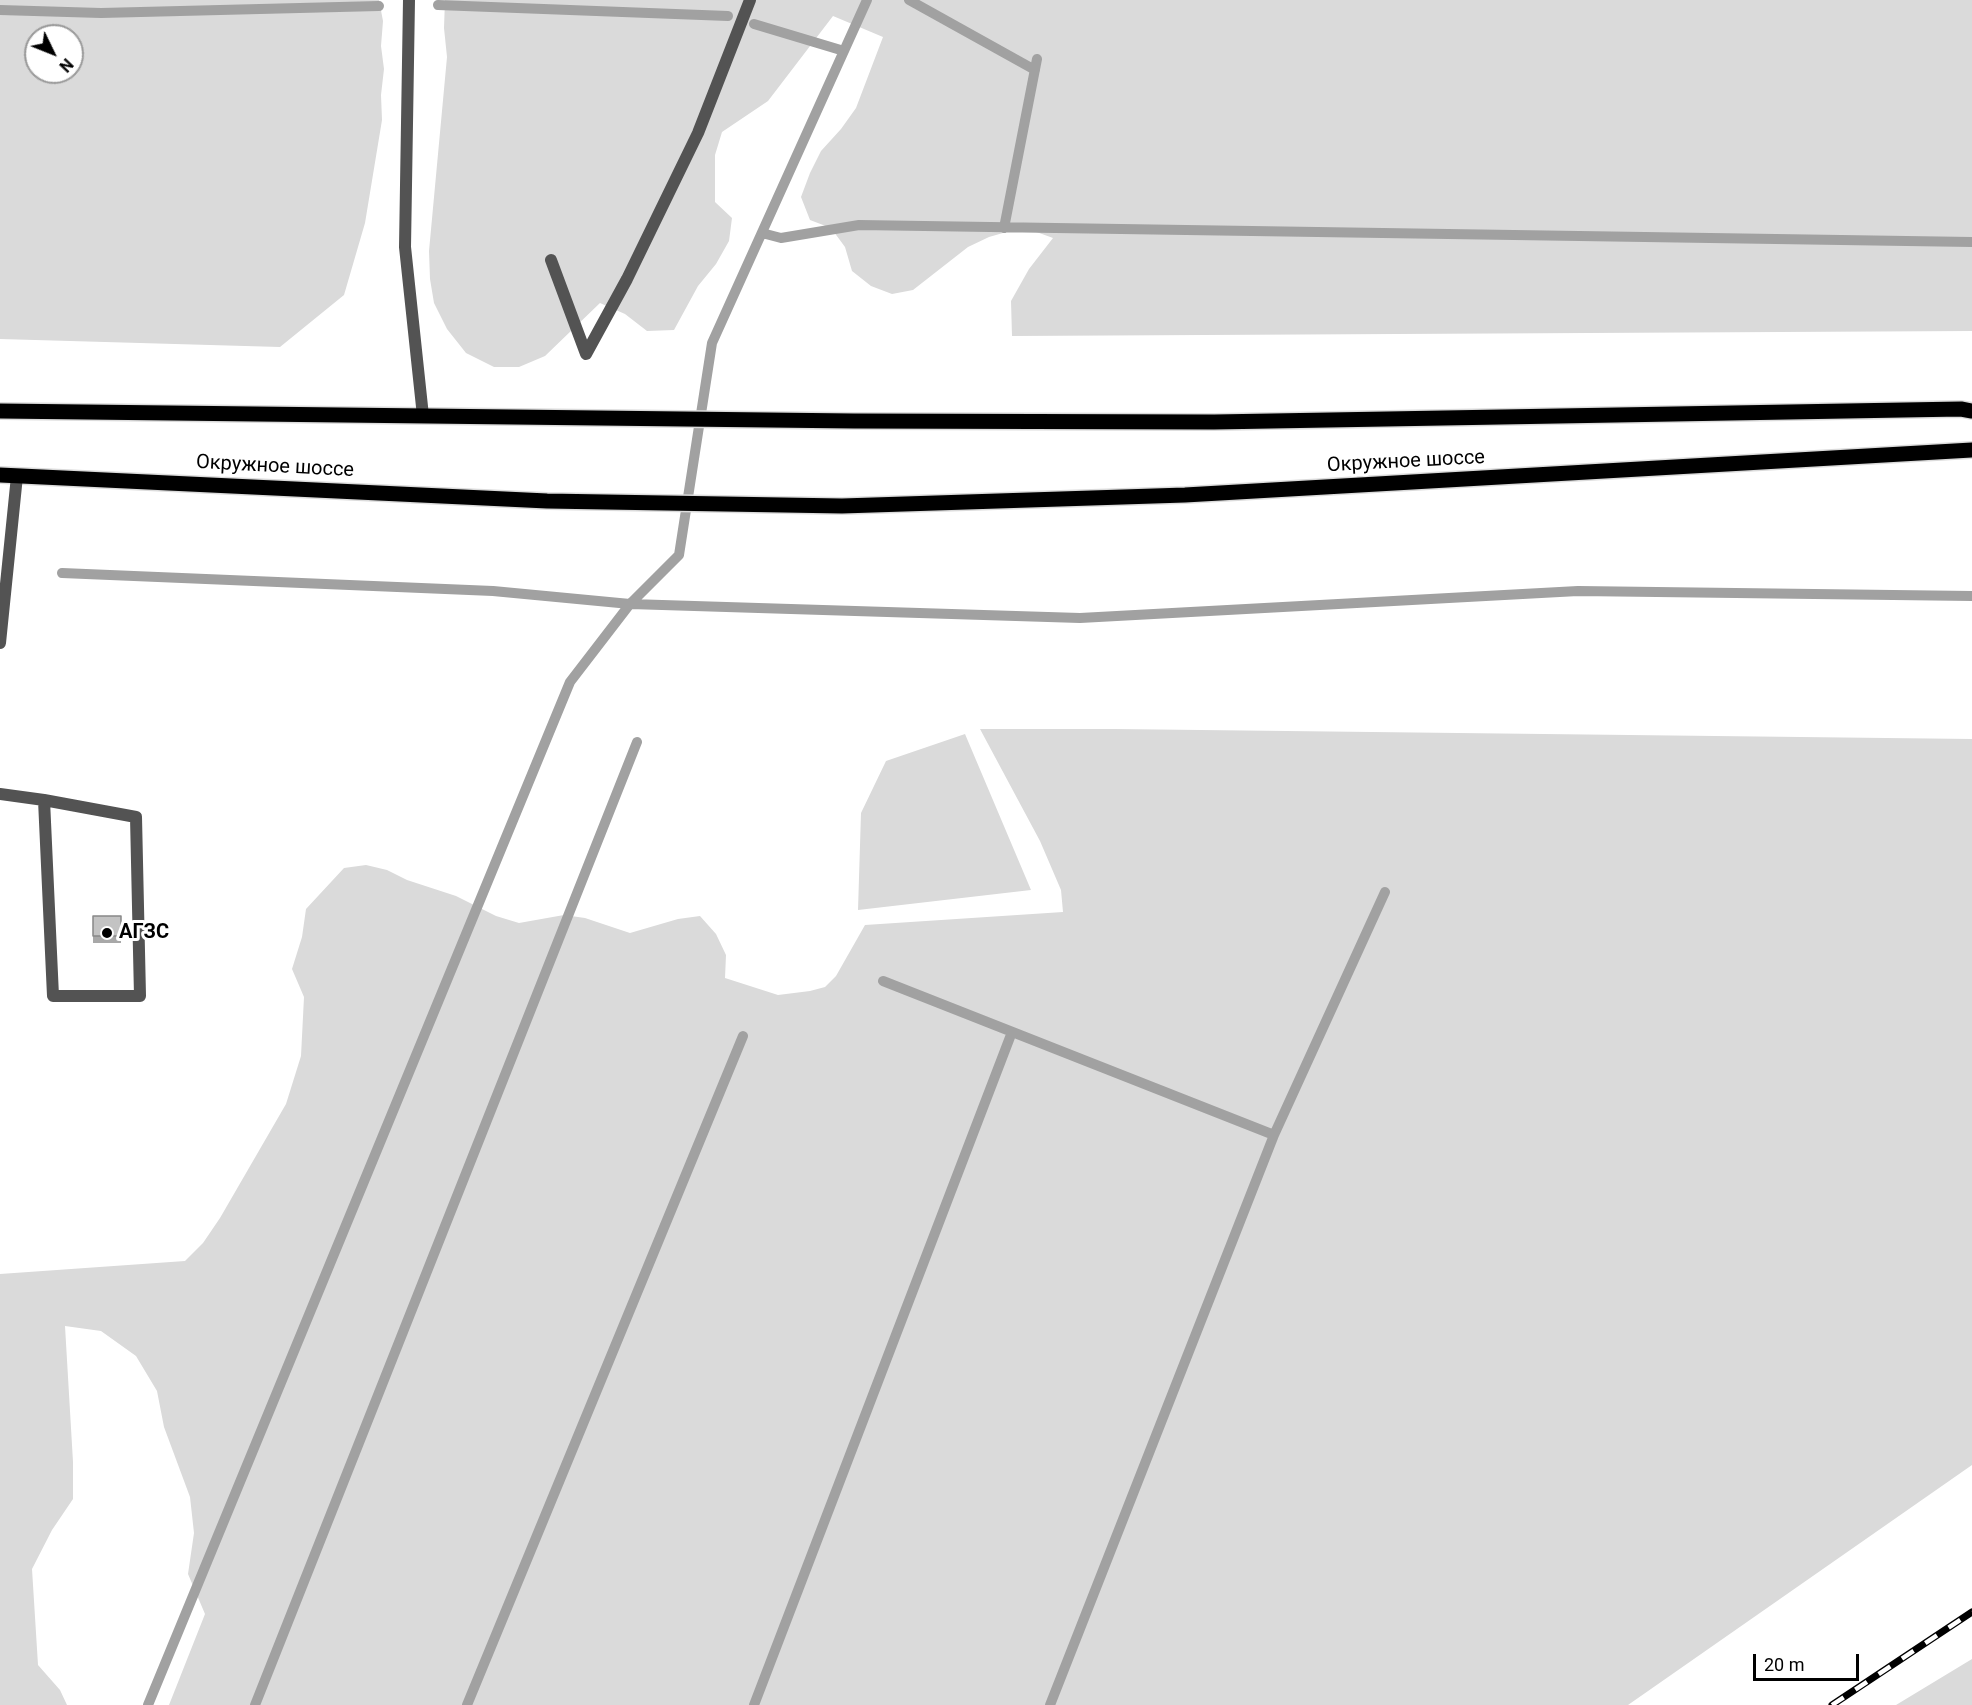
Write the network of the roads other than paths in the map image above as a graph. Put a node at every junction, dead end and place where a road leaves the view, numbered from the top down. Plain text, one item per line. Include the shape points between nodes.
1 (408, 0) edge
2 (750, 0) edge
3 (551, 260) dead end
4 (0, 411) edge
5 (1972, 411) edge
6 (423, 416) junction
7 (1972, 450) edge
8 (0, 475) edge
9 (17, 476) junction
10 (0, 643) edge
11 (0, 794) edge
12 (44, 800) junction

1 - 6 lane via 405,247
2 - 3 lane via 698,134 586,354
4 - 6 main road
5 - 6 main road, Окружное шоссе via 1214,422
7 - 9 main road, Окружное шоссе via 1185,495 842,506 548,501
8 - 9 main road, Окружное шоссе
9 - 10 lane
11 - 12 lane
12 - 12 lane via 53,996 140,996 136,818

